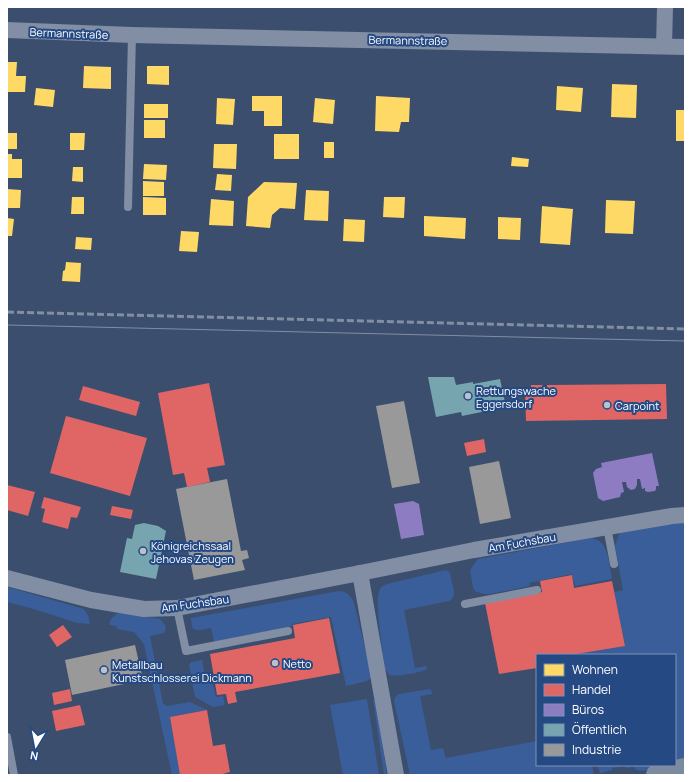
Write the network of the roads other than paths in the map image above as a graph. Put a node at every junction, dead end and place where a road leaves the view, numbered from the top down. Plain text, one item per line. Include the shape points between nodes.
1 (665, 7) edge
2 (7, 30) edge
3 (132, 35) junction
4 (664, 46) junction
5 (685, 47) edge
6 (128, 207) dead end
7 (685, 515) edge
8 (607, 527) junction
9 (614, 564) dead end
10 (360, 574) junction
11 (7, 578) edge
12 (537, 590) dead end
13 (465, 604) dead end
14 (177, 608) junction
15 (288, 631) dead end
16 (7, 737) edge
17 (685, 770) edge
18 (14, 775) edge
19 (396, 775) edge
20 (657, 775) edge

1 - 4 street
2 - 3 street, Bermannstraße
3 - 4 street, Bermannstraße
3 - 6 lane
4 - 5 street, Bermannstraße
7 - 8 street, Am Fuchsbau
8 - 9 lane
8 - 10 street, Am Fuchsbau via 474,550
10 - 14 street, Am Fuchsbau
10 - 19 street
11 - 14 street, Am Fuchsbau via 91,600 144,609
12 - 13 lane
14 - 15 lane via 186,651
16 - 18 lane
17 - 20 street

